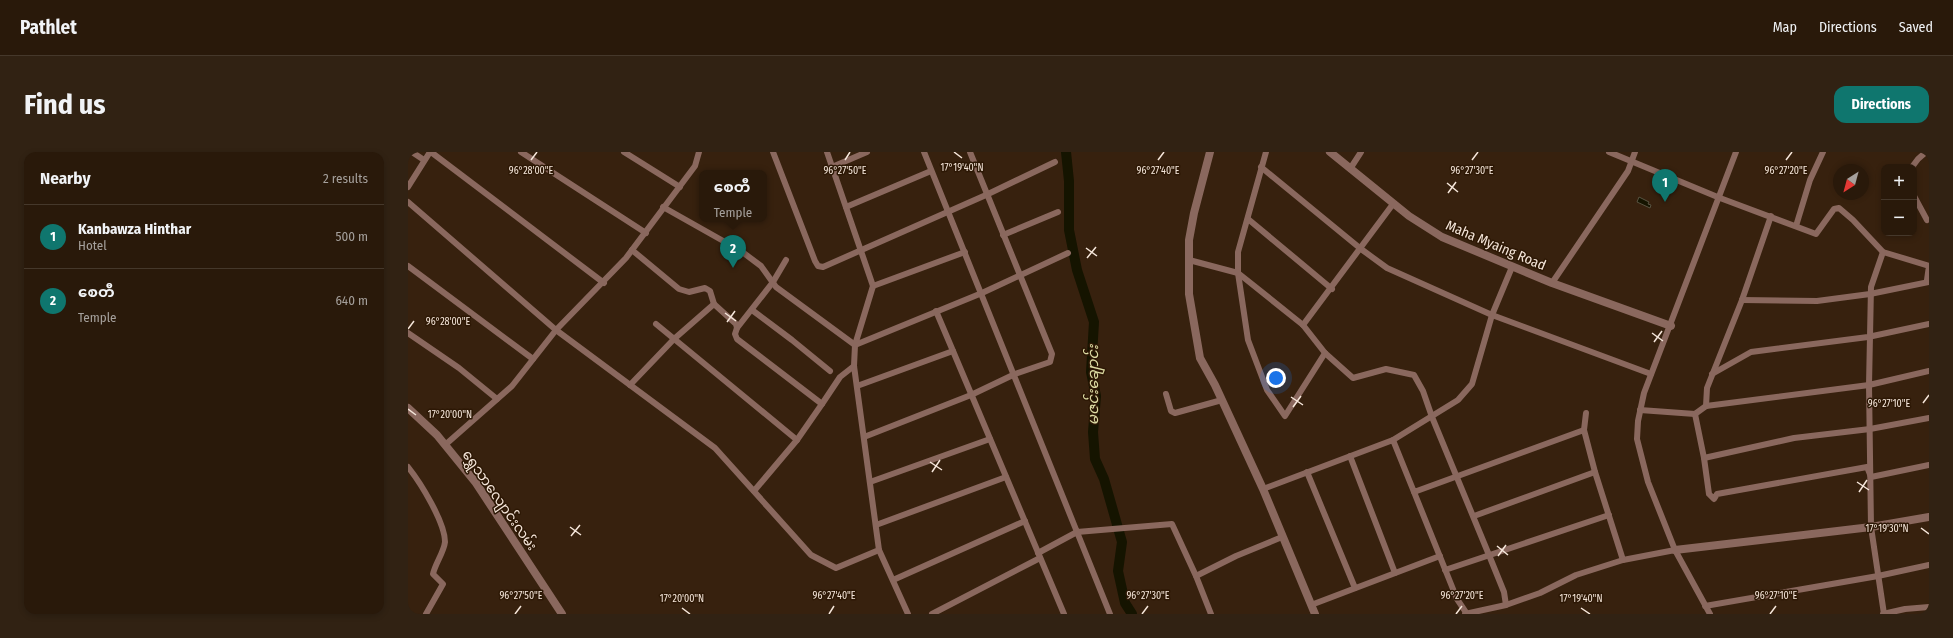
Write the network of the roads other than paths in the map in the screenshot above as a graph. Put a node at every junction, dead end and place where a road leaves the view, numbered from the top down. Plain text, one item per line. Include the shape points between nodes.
1 (412, 152) edge
2 (430, 152) edge
3 (520, 152) edge
4 (624, 152) edge
5 (699, 152) edge
6 (773, 152) edge
7 (827, 152) edge
8 (867, 152) edge
9 (924, 152) edge
10 (970, 152) edge
11 (1210, 152) edge
12 (1266, 152) edge
13 (1330, 152) edge
14 (1361, 152) edge
15 (1609, 152) edge
16 (1635, 152) edge
17 (1736, 152) edge
18 (1823, 152) edge
19 (1926, 152) edge
20 (424, 160) junction
21 (1055, 162) dead end
22 (1631, 162) junction
23 (1914, 164) edge
24 (832, 167) junction
25 (1262, 167) junction
26 (1350, 169) junction
27 (931, 171) junction
28 (408, 187) edge
29 (680, 187) junction
30 (986, 195) junction
31 (1720, 198) junction
32 (1916, 200) edge
33 (408, 202) edge
34 (1393, 204) junction
35 (663, 207) junction
36 (846, 207) junction
37 (948, 212) junction
38 (1058, 212) dead end
39 (1771, 216) junction
40 (1248, 219) junction
41 (1927, 220) dead end
42 (1796, 226) junction
43 (646, 233) junction
44 (1003, 235) junction
45 (1361, 249) junction
46 (632, 250) junction
47 (861, 250) junction
48 (965, 252) junction
49 (1883, 252) junction
50 (1068, 253) dead end
51 (786, 260) dead end
52 (1188, 260) junction
53 (408, 266) edge
54 (1512, 267) junction
55 (1238, 273) junction
56 (1019, 275) junction
57 (1929, 281) edge
58 (772, 282) junction
59 (604, 283) junction
60 (1552, 283) junction
61 (874, 286) junction
62 (1332, 289) junction
63 (982, 293) junction
64 (1870, 294) junction
65 (1742, 300) junction
66 (714, 304) junction
67 (752, 310) junction
68 (936, 311) junction
69 (1492, 315) junction
70 (656, 324) dead end
71 (1929, 324) edge
72 (1303, 325) junction
73 (1671, 326) junction
74 (738, 328) junction
75 (556, 330) junction
76 (408, 333) edge
77 (1871, 337) junction
78 (674, 338) junction
79 (855, 345) junction
80 (953, 351) junction
81 (1325, 353) junction
82 (533, 360) junction
83 (854, 366) junction
84 (830, 371) dead end
85 (1929, 371) edge
86 (1015, 374) junction
87 (1651, 374) junction
88 (1712, 374) junction
89 (630, 385) junction
90 (1869, 385) junction
91 (857, 386) junction
92 (1166, 394) dead end
93 (971, 395) junction
94 (497, 399) junction
95 (1222, 400) junction
96 (822, 404) junction
97 (1706, 406) junction
98 (408, 408) edge
99 (1640, 410) junction
100 (1586, 413) dead end
101 (1695, 414) junction
102 (1432, 417) junction
103 (1929, 418) edge
104 (1870, 429) junction
105 (1584, 430) junction
106 (864, 437) junction
107 (990, 439) junction
108 (796, 440) junction
109 (1393, 440) junction
110 (445, 445) junction
111 (1350, 456) junction
112 (1704, 458) junction
113 (1929, 465) edge
114 (408, 467) edge
115 (1307, 472) junction
116 (1595, 472) junction
117 (1458, 476) junction
118 (1006, 477) junction
119 (1871, 477) junction
120 (870, 482) junction
121 (1263, 489) junction
122 (754, 491) junction
123 (1414, 492) junction
124 (1609, 515) junction
125 (1474, 516) junction
126 (1929, 517) edge
127 (1025, 521) junction
128 (876, 525) junction
129 (1871, 527) junction
130 (1077, 532) junction
131 (1282, 537) junction
132 (879, 550) junction
133 (1675, 550) junction
134 (1039, 555) junction
135 (1489, 555) junction
136 (1440, 556) junction
137 (1623, 560) junction
138 (1929, 565) edge
139 (1445, 570) junction
140 (1395, 573) junction
141 (1196, 576) junction
142 (1878, 576) junction
143 (893, 580) junction
144 (1355, 588) junction
145 (1506, 604) junction
146 (1311, 605) junction
147 (1705, 606) junction
148 (1929, 607) edge
149 (426, 614) edge
150 (562, 614) edge
151 (908, 614) edge
152 (932, 614) edge
153 (1064, 614) edge
154 (1110, 614) edge
155 (1211, 614) edge
156 (1315, 614) edge
157 (1466, 614) edge
158 (1710, 614) edge
159 (1883, 614) edge

1 - 20 street
2 - 20 street
2 - 59 street
3 - 43 street
4 - 29 street
5 - 29 street via 695,166
6 - 47 street via 818,266 830,265
7 - 24 street
8 - 24 street
9 - 27 street
10 - 30 street
11 - 52 street via 1194,213
12 - 25 street
13 - 26 street, Maha Myaing Road
14 - 26 street
15 - 22 street
16 - 22 street
17 - 31 street
18 - 42 street via 1810,180
19 - 23 street
20 - 28 street
21 - 30 street
22 - 31 street
22 - 60 street via 1628,171
24 - 36 street
25 - 40 street
25 - 45 street
26 - 34 street, Maha Myaing Road
27 - 36 street
27 - 37 street
29 - 35 street
30 - 37 street
30 - 44 street
31 - 39 street
31 - 73 street via 1707,225
32 - 41 street
33 - 75 street
34 - 45 street
34 - 54 street, Maha Myaing Road via 1442,237
35 - 43 street
35 - 58 street via 741,251 761,266
36 - 47 street
37 - 47 street
37 - 48 street
38 - 44 street
39 - 42 street
39 - 65 street
40 - 55 street via 1238,252
40 - 62 street
42 - 49 street via 1818,233 1834,209 1839,208
43 - 46 street
44 - 56 street
45 - 62 street
45 - 69 street via 1387,268
46 - 59 street
46 - 66 street via 679,289 689,292 705,288 710,291
47 - 61 street
48 - 61 street
48 - 63 street
49 - 57 street via 1929,266
49 - 64 street
50 - 56 street
51 - 58 street
52 - 55 street
52 - 95 street via 1189,294 1200,358
53 - 82 street
54 - 60 street, Maha Myaing Road
54 - 69 street
55 - 72 street
55 - 81 street via 1248,340 1267,390 1285,416
56 - 63 street
56 - 86 street via 1052,354 1050,362
57 - 64 street
58 - 67 street
58 - 79 street
59 - 75 street
60 - 73 street, Maha Myaing Road
61 - 79 street
62 - 72 street
63 - 68 street
63 - 86 street
64 - 65 street via 1817,301
64 - 77 street
65 - 88 street
66 - 74 street
66 - 78 street
67 - 74 street
67 - 84 street
68 - 79 street
68 - 80 street
69 - 87 street
69 - 102 street via 1472,384 1458,400
70 - 78 street
71 - 77 street
72 - 81 street
73 - 87 street
74 - 96 street via 735,334 738,339
75 - 82 street
75 - 89 street
76 - 94 street via 459,368
77 - 88 street via 1751,352
77 - 90 street
78 - 89 street
78 - 108 street
79 - 83 street
80 - 91 street
80 - 93 street
81 - 102 street via 1353,378 1386,369 1414,375
82 - 94 street via 512,386
83 - 91 street
83 - 96 street via 840,377
85 - 90 street
86 - 93 street
86 - 130 street
87 - 99 street
88 - 97 street via 1707,388
89 - 122 street via 715,448
90 - 97 street
90 - 104 street
91 - 106 street
92 - 95 street via 1171,411 1175,413
93 - 106 street
93 - 107 street
94 - 110 street
95 - 121 street
96 - 108 street
97 - 101 street
98 - 110 street, ရွှေသာလျောင်းလမ်း
99 - 101 street
99 - 133 street via 1638,439 1646,475
100 - 105 street
101 - 112 street
102 - 109 street
102 - 117 street
103 - 104 street
104 - 112 street via 1794,438
104 - 119 street
105 - 116 street
105 - 117 street
106 - 120 street
107 - 118 street
107 - 120 street
108 - 122 street
109 - 111 street
109 - 123 street
110 - 150 street, ရွှေသာလျောင်းလမ်း via 476,483
111 - 115 street
111 - 140 street
112 - 119 street via 1709,494 1714,499 1717,494 1867,467
113 - 119 street
114 - 149 street via 428,497 445,542 433,574 443,584
115 - 121 street
115 - 144 street
116 - 124 street
116 - 125 street
117 - 123 street
117 - 125 street
118 - 127 street
118 - 128 street
119 - 129 street
120 - 128 street
121 - 131 street
122 - 132 street via 811,555 836,568
123 - 136 street
124 - 135 street
124 - 137 street
125 - 135 street
126 - 129 street
127 - 134 street
127 - 143 street
128 - 132 street
129 - 133 street
129 - 142 street
130 - 134 street
130 - 141 street via 1172,524
130 - 154 street
131 - 141 street
131 - 146 street
132 - 143 street
133 - 137 street
133 - 147 street
134 - 152 street
134 - 153 street
135 - 139 street
135 - 145 street via 1504,592
136 - 139 street
136 - 140 street
137 - 145 street via 1576,575 1540,593
138 - 142 street
139 - 157 street via 1456,599
140 - 144 street
141 - 155 street
142 - 147 street
142 - 159 street
143 - 151 street
144 - 146 street
145 - 157 street
146 - 156 street
147 - 158 street
148 - 159 street

